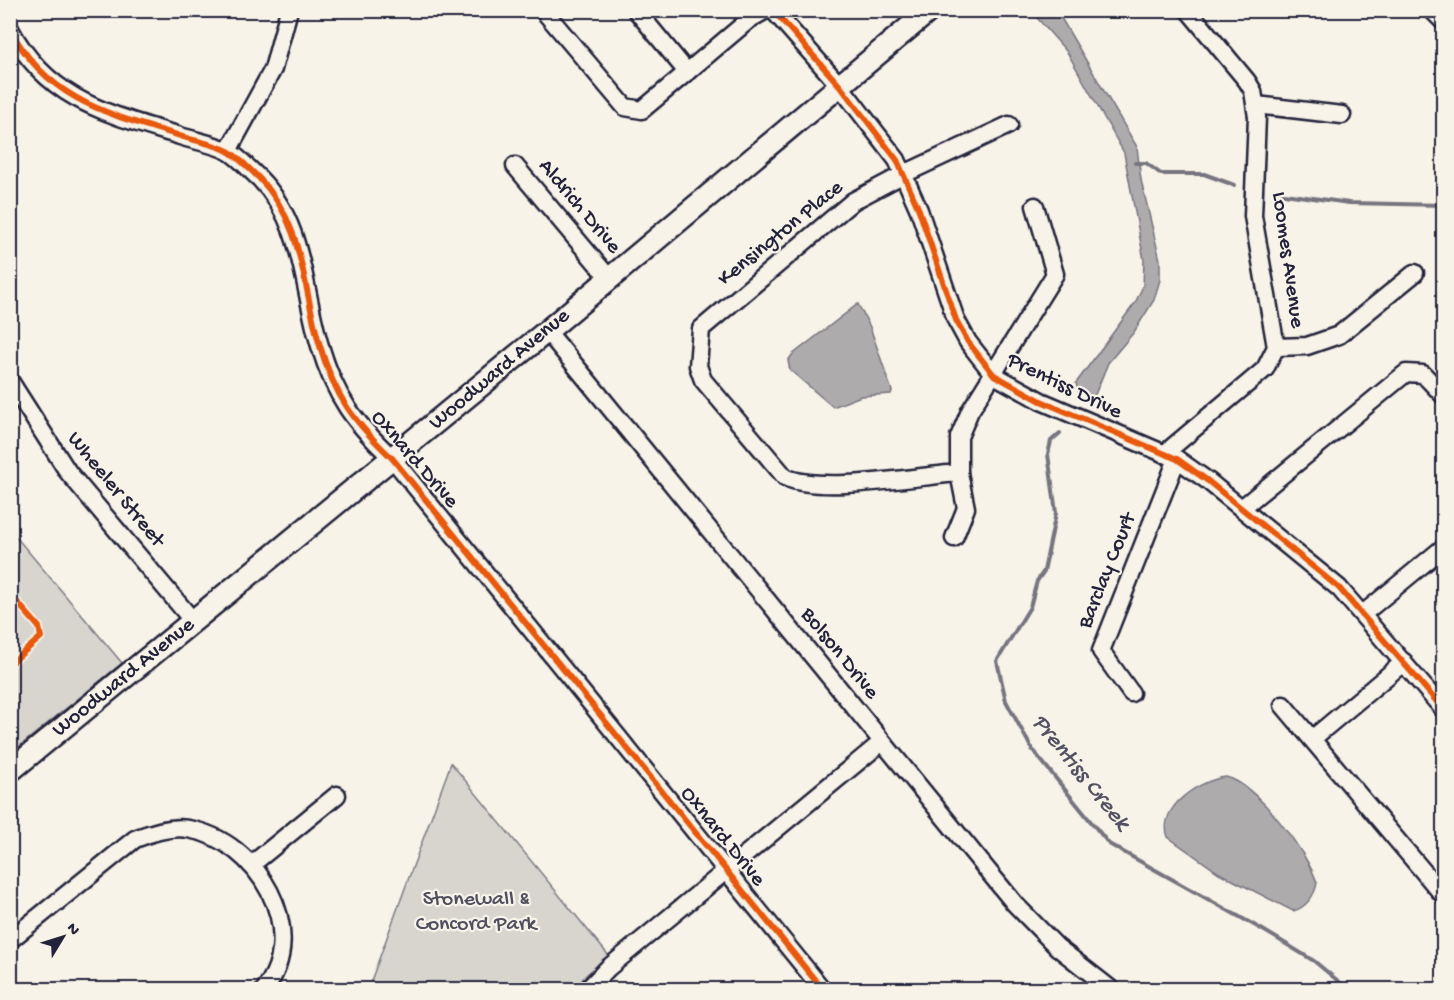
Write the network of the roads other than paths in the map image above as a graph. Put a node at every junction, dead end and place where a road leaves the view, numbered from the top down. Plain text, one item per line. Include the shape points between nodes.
1 (290, 10) edge
2 (543, 10) edge
3 (636, 10) edge
4 (766, 10) edge
5 (773, 10) edge
6 (930, 10) edge
7 (1188, 10) edge
8 (1432, 10) edge
9 (1443, 22) edge
10 (10, 29) edge
11 (687, 72) junction
12 (840, 86) junction
13 (1256, 105) junction
14 (1342, 115) dead end
15 (1009, 126) dead end
16 (228, 151) junction
17 (515, 166) dead end
18 (904, 174) junction
19 (1035, 206) dead end
20 (1415, 273) dead end
21 (609, 278) junction
22 (547, 332) junction
23 (1276, 347) junction
24 (994, 375) junction
25 (10, 381) edge
26 (1443, 396) edge
27 (1170, 457) junction
28 (392, 458) junction
29 (959, 473) junction
30 (1243, 507) junction
31 (954, 538) dead end
32 (1443, 547) edge
33 (1364, 613) junction
34 (193, 621) junction
35 (1404, 662) junction
36 (1131, 693) dead end
37 (1283, 705) dead end
38 (1443, 710) edge
39 (1312, 739) junction
40 (882, 742) junction
41 (10, 771) edge
42 (337, 795) dead end
43 (251, 866) junction
44 (726, 871) junction
45 (1443, 894) edge
46 (10, 940) edge
47 (264, 990) edge
48 (586, 990) edge
49 (823, 990) edge
50 (1112, 990) edge

1 - 16 street via 273,69
2 - 11 street via 625,107 642,110
3 - 11 street
4 - 11 street
5 - 12 street, Prentiss Drive
6 - 12 main road, Woodward Avenue
7 - 13 street, Loomes Avenue via 1247,81
8 - 9 street
10 - 16 street, Oxnard Drive via 42,74 82,102
12 - 18 street, Prentiss Drive via 889,147
12 - 21 main road, Woodward Avenue
13 - 14 street
13 - 23 street, Loomes Avenue via 1253,216
15 - 18 street, Kensington Place
16 - 28 street, Oxnard Drive via 259,178 283,209 299,246 327,369 359,427
17 - 21 street, Aldrich Drive
18 - 24 street, Prentiss Drive via 956,320
18 - 29 street, Kensington Place via 854,201 701,329 698,366 703,380 785,477 794,482 825,485
19 - 24 street via 1055,274
20 - 23 street via 1339,335 1306,346
21 - 22 main road, Woodward Avenue
22 - 28 main road, Woodward Avenue
22 - 40 street, Bolson Drive
23 - 27 street, Loomes Avenue via 1265,369
24 - 27 street, Prentiss Drive via 1041,401
24 - 29 street via 970,411 959,437
25 - 34 street, Wheeler Street via 68,472
26 - 30 street via 1422,374 1406,373
27 - 30 street, Prentiss Drive
27 - 36 street, Barclay Court via 1101,651
28 - 34 main road, Woodward Avenue
28 - 44 street, Oxnard Drive
29 - 31 street via 966,508
30 - 33 street, Prentiss Drive via 1306,558
32 - 33 street
33 - 35 street, Prentiss Drive
34 - 41 main road, Woodward Avenue
35 - 38 street, Prentiss Drive
35 - 39 street
37 - 39 street
39 - 45 street
40 - 44 street
40 - 50 street, Bolson Drive via 1022,912 1057,947
42 - 43 street
43 - 46 street via 221,842 188,828 146,835 124,846
43 - 47 street via 279,909 283,933 277,967
44 - 48 street
44 - 49 street, Oxnard Drive

